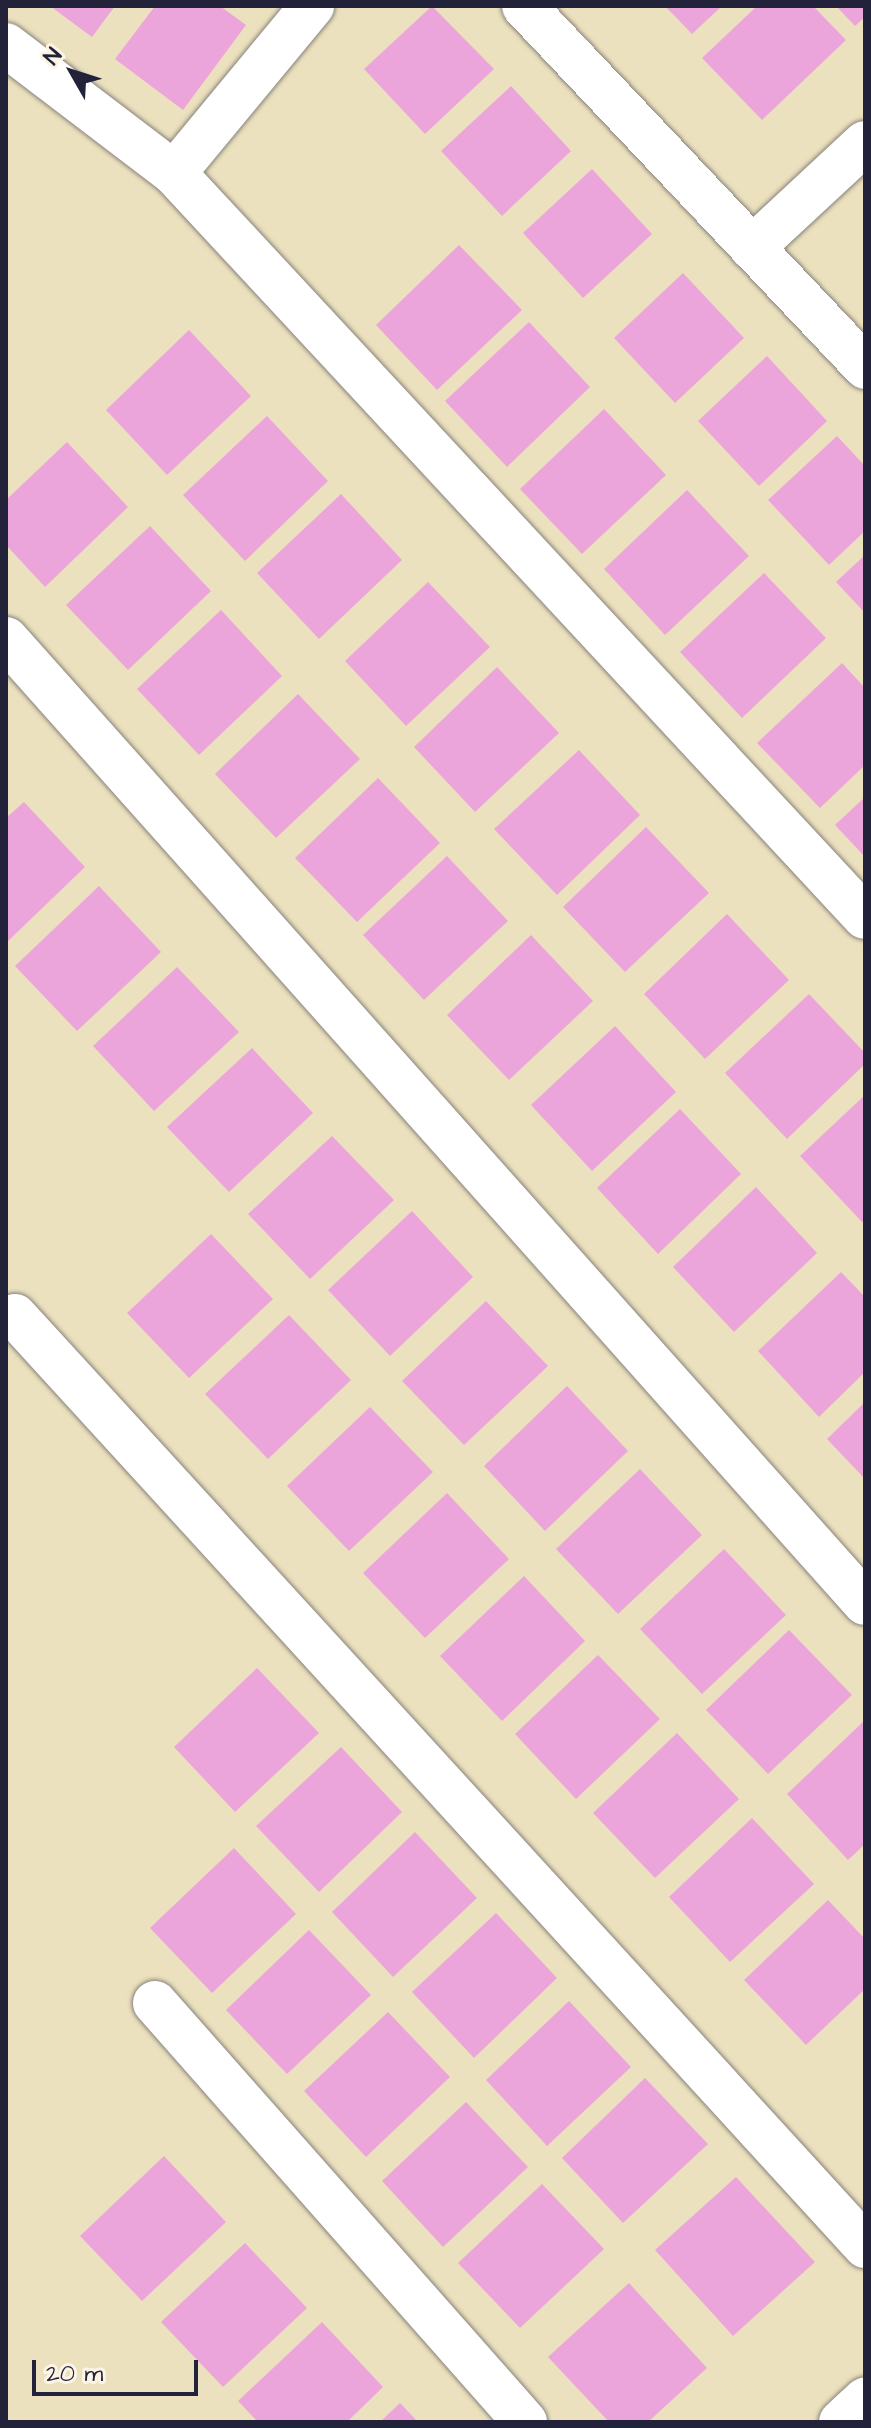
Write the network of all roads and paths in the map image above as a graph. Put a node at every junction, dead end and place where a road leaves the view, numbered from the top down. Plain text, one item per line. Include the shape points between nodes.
1 (312, 6) edge
2 (524, 6) edge
3 (6, 45) edge
4 (865, 143) edge
5 (174, 173) junction
6 (752, 248) junction
7 (865, 367) edge
8 (6, 639) edge
9 (865, 917) edge
10 (15, 1316) dead end
11 (865, 1603) edge
12 (155, 2003) dead end
13 (865, 2246) edge
14 (865, 2400) edge
15 (525, 2422) edge
16 (841, 2422) edge

1 - 5 street
2 - 6 street
3 - 5 street
4 - 6 street
5 - 9 street
6 - 7 street
8 - 11 street
10 - 13 street
12 - 15 street
14 - 16 street

